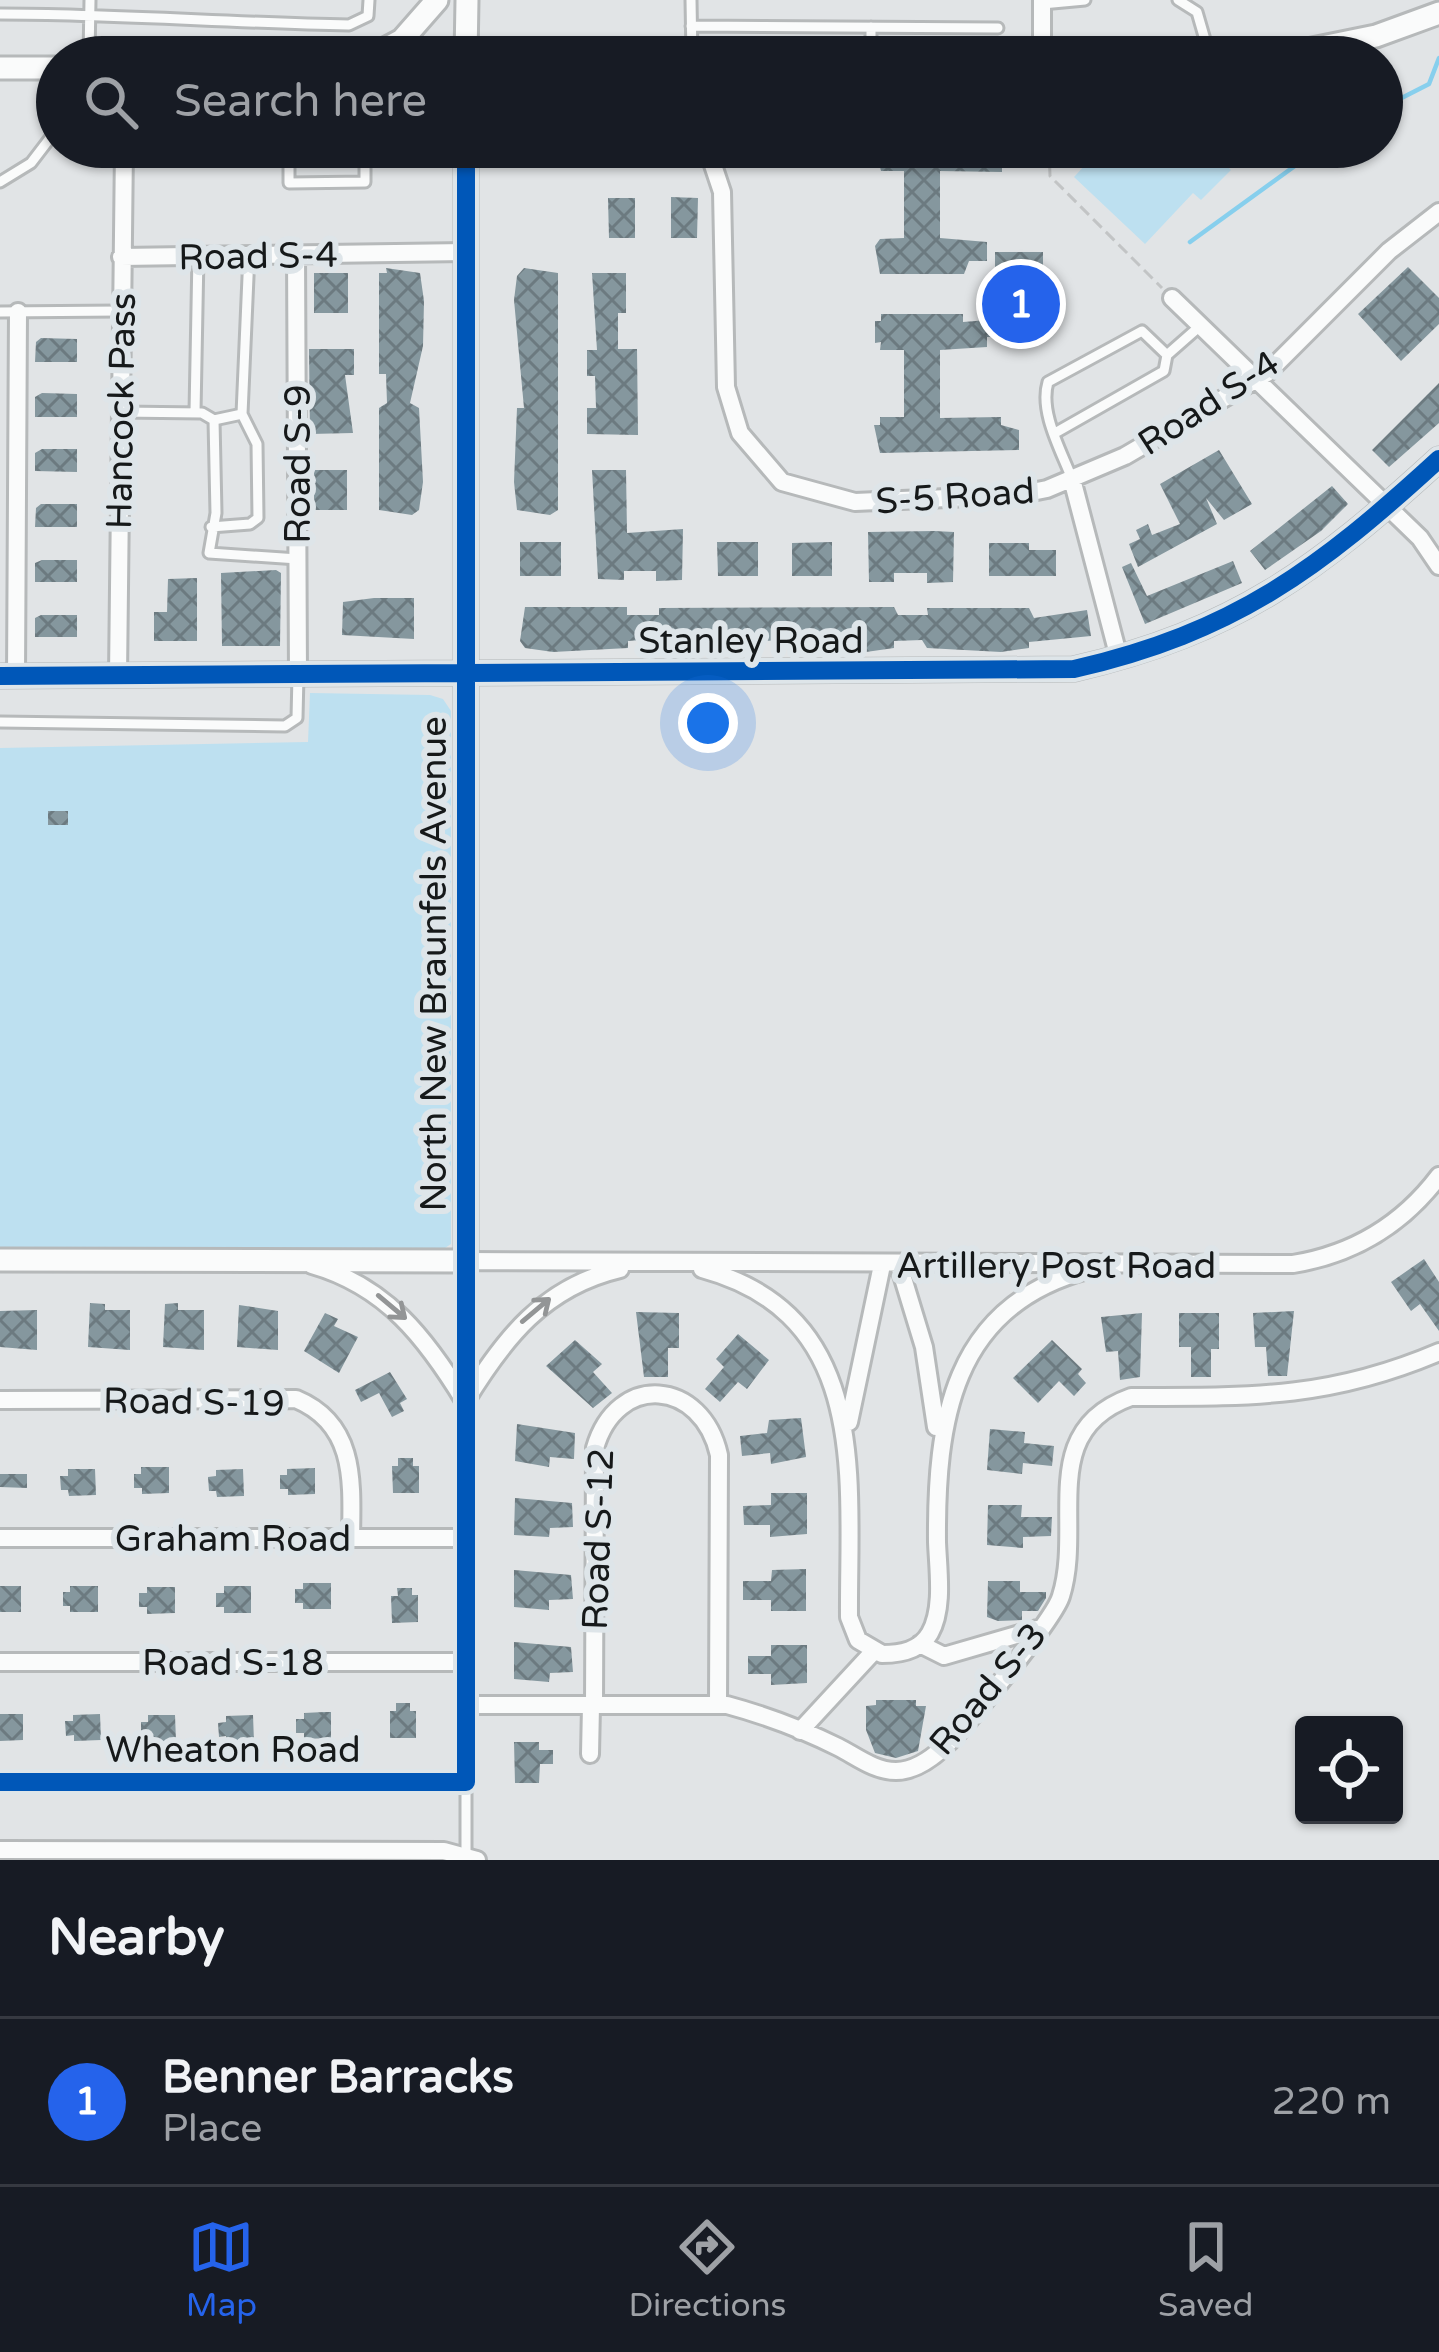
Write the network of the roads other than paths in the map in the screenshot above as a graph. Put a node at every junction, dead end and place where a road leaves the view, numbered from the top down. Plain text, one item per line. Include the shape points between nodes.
1 (90, 0) edge
2 (369, 0) edge
3 (437, 0) edge
4 (466, 0) edge
5 (691, 0) edge
6 (1085, 0) edge
7 (1178, 0) edge
8 (1042, 2) edge
9 (1439, 13) edge
10 (0, 14) edge
11 (89, 14) junction
12 (691, 26) junction
13 (871, 27) junction
14 (998, 28) dead end
15 (89, 36) edge
16 (405, 36) edge
17 (466, 36) edge
18 (691, 36) edge
19 (871, 36) edge
20 (1042, 36) edge
21 (1204, 36) edge
22 (1371, 36) edge
23 (0, 68) edge
24 (36, 68) edge
25 (36, 158) edge
26 (123, 168) edge
27 (289, 168) edge
28 (365, 168) edge
29 (466, 168) edge
30 (714, 168) edge
31 (0, 182) edge
32 (1439, 212) edge
33 (466, 252) junction
34 (249, 254) junction
35 (296, 254) junction
36 (198, 256) junction
37 (121, 257) junction
38 (1172, 298) road end
39 (120, 311) junction
40 (9, 312) edge
41 (1200, 326) junction
42 (1167, 355) junction
43 (1254, 380) junction
44 (119, 412) junction
45 (195, 412) junction
46 (242, 414) junction
47 (214, 420) junction
48 (1055, 434) junction
49 (1439, 459) edge
50 (1072, 479) junction
51 (1387, 507) junction
52 (211, 527) junction
53 (298, 559) junction
54 (1439, 566) edge
55 (1119, 658) junction
56 (466, 674) junction
57 (8, 676) edge
58 (118, 676) junction
59 (298, 676) junction
60 (0, 722) edge
61 (1439, 1177) edge
62 (0, 1260) edge
63 (286, 1261) junction
64 (466, 1261) junction
65 (645, 1263) junction
66 (677, 1263) junction
67 (890, 1264) junction
68 (1104, 1265) junction
69 (1439, 1352) edge
70 (0, 1400) edge
71 (465, 1402) junction
72 (847, 1436) junction
73 (938, 1450) junction
74 (0, 1538) edge
75 (351, 1538) junction
76 (466, 1538) junction
77 (1038, 1629) junction
78 (920, 1645) junction
79 (874, 1651) junction
80 (0, 1662) edge
81 (466, 1662) junction
82 (718, 1705) junction
83 (465, 1706) junction
84 (592, 1706) junction
85 (800, 1731) junction
86 (590, 1754) dead end
87 (0, 1781) edge
88 (466, 1782) junction
89 (0, 1850) edge
90 (127, 1855) edge
91 (470, 1859) edge

1 - 11 lane
2 - 11 lane via 368,16 350,25
3 - 16 street
4 - 17 street
5 - 12 lane
6 - 8 lane
7 - 21 lane via 1197,12
8 - 20 street
9 - 22 street
10 - 11 lane
11 - 15 lane
12 - 13 lane
12 - 18 lane
13 - 14 lane
13 - 19 lane
23 - 24 street
25 - 31 lane
26 - 37 street, Hancock Pass
27 - 28 lane via 289,183 365,182
29 - 33 street, North New Braunfels Avenue
30 - 50 street, S-5 Road via 722,192 728,401 756,457 797,489 854,502 1017,495
32 - 43 street, Road S-4
33 - 35 street, Road S-4
33 - 56 street, North New Braunfels Avenue
34 - 35 street, Road S-4
34 - 36 street, Road S-4
34 - 46 lane
35 - 53 street, Road S-9
36 - 37 street, Road S-4
36 - 45 lane
37 - 39 street, Hancock Pass
38 - 41 street
39 - 40 lane
39 - 44 street, Hancock Pass
40 - 57 street
41 - 42 lane
41 - 43 street
42 - 48 lane via 1164,371
42 - 48 lane via 1142,331 1048,382 1043,397
43 - 50 street, Road S-4
43 - 51 street
44 - 45 lane
44 - 58 street, Hancock Pass
45 - 47 lane
46 - 47 lane
46 - 52 lane via 257,443 258,518
47 - 52 lane
48 - 50 lane
49 - 51 street, Stanley Road
50 - 55 street, S-5 Road
51 - 54 street
51 - 55 street, Stanley Road via 1269,595
52 - 53 lane via 209,554
53 - 59 street, Road S-9
55 - 56 street, Stanley Road via 1032,672
56 - 59 street, Stanley Road
56 - 64 street, North New Braunfels Avenue
57 - 58 street, Stanley Road
58 - 59 street, Stanley Road
59 - 60 lane via 297,718 285,726
61 - 68 street, Artillery Post Road via 1387,1228 1315,1260
62 - 63 street
63 - 64 street
63 -> 71 street via 345,1276 397,1310
64 - 65 street, Artillery Post Road
64 - 71 street, North New Braunfels Avenue
65 - 66 street, Artillery Post Road
71 -> 65 street, Artillery Post Road via 534,1310 584,1280
66 - 67 street, Artillery Post Road
66 - 72 street via 728,1277 779,1308 828,1370
67 - 68 street, Artillery Post Road
67 - 72 street
67 - 73 street via 934,1392
68 - 73 street via 1037,1290 990,1329 956,1380
69 - 77 street, Road S-3 via 1358,1383 1293,1395 1131,1397 1109,1405 1086,1425 1072,1453 1064,1591
70 - 75 street, Road S-19 via 296,1400 321,1410 342,1435
71 - 76 street, North New Braunfels Avenue
72 - 79 street via 849,1617 858,1640
73 - 78 street via 938,1606
74 - 75 street, Graham Road
75 - 76 street, Graham Road
76 - 81 street, North New Braunfels Avenue
77 - 78 street via 944,1656
77 - 85 street, Road S-3 via 922,1764 898,1772 872,1766
78 - 79 street
79 - 85 street
80 - 81 street, Road S-18
81 - 83 street, North New Braunfels Avenue
82 - 84 street, Road S-3
82 - 84 street, Road S-12 via 719,1455 703,1417 668,1394 620,1406 595,1448
82 - 85 street, Road S-3
83 - 84 street, Road S-3
83 - 88 street, North New Braunfels Avenue
84 - 86 street
87 - 88 street, Wheaton Road
88 - 91 lane, North New Braunfels Avenue
89 - 90 street
90 - 91 street

